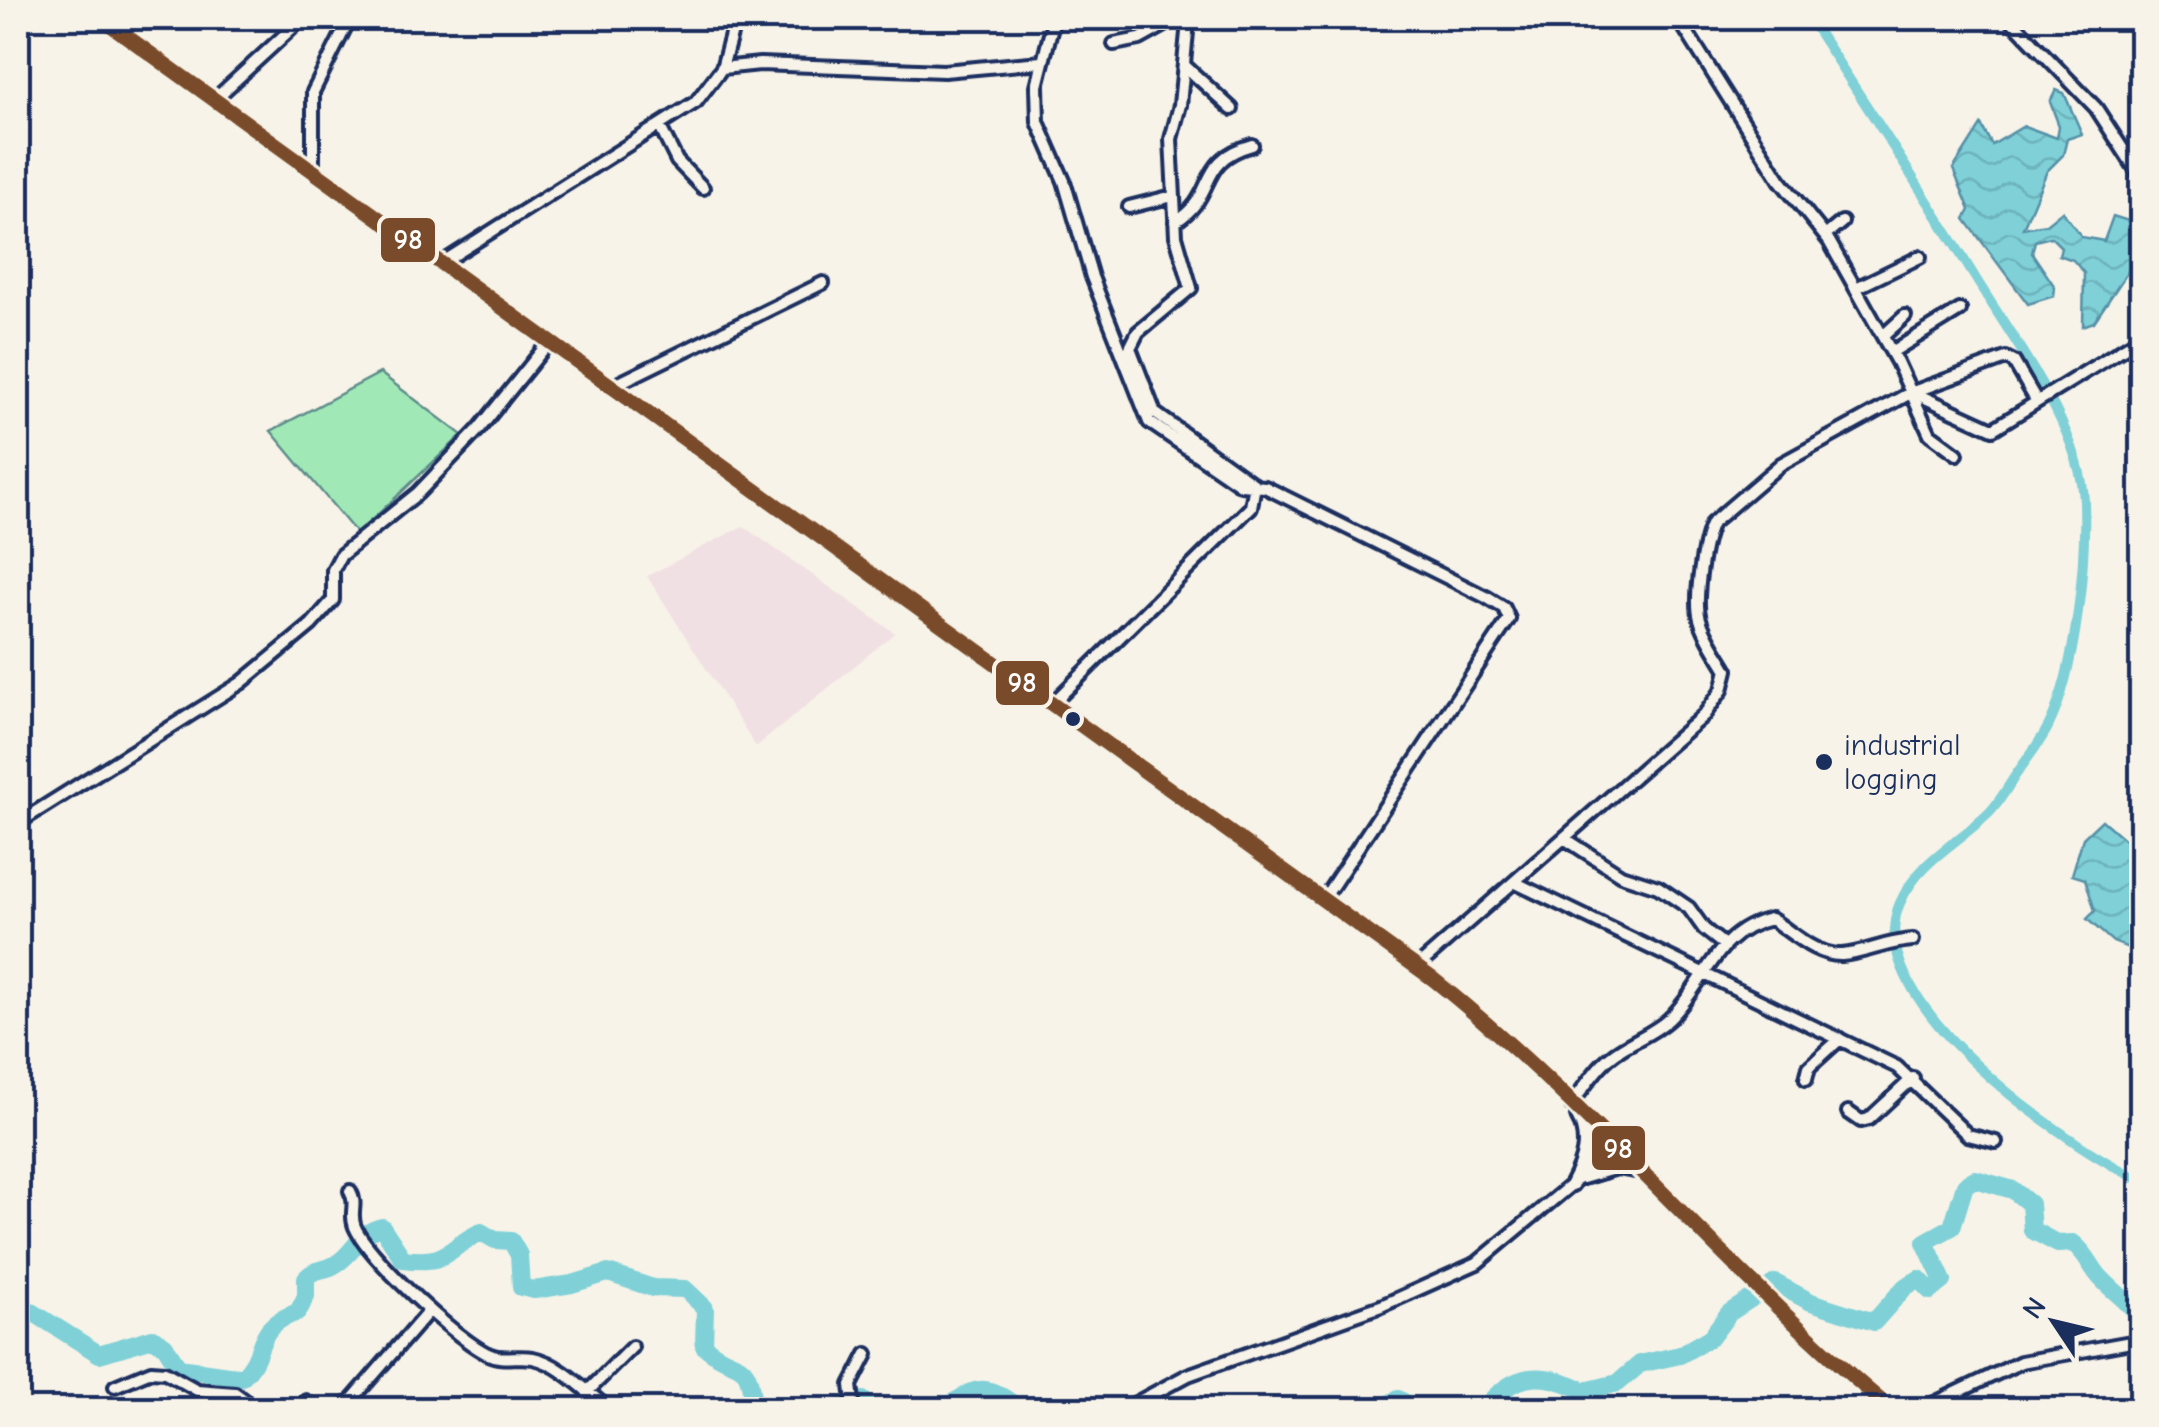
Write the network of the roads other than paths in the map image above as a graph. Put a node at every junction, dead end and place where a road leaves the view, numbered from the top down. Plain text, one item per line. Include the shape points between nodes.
1 (101, 18) edge
2 (131, 18) edge
3 (303, 18) edge
4 (350, 18) edge
5 (1054, 18) edge
6 (1678, 18) edge
7 (2008, 18) edge
8 (735, 20) dead end
9 (1190, 20) edge
10 (119, 32) junction
11 (1114, 44) dead end
12 (1041, 62) junction
13 (1185, 66) junction
14 (722, 68) junction
15 (214, 100) junction
16 (1232, 109) dead end
17 (660, 127) junction
18 (1252, 145) dead end
19 (312, 170) junction
20 (2142, 179) edge
21 (703, 188) dead end
22 (1173, 196) junction
23 (1129, 207) dead end
24 (1174, 222) junction
25 (1842, 222) dead end
26 (1825, 236) junction
27 (1920, 257) dead end
28 (440, 264) junction
29 (823, 283) dead end
30 (1856, 288) junction
31 (1960, 310) dead end
32 (1904, 316) dead end
33 (1883, 336) junction
34 (2142, 337) edge
35 (549, 342) junction
36 (1892, 352) junction
37 (613, 386) junction
38 (1912, 392) junction
39 (2036, 400) junction
40 (1957, 454) dead end
41 (1254, 487) junction
42 (1052, 704) junction
43 (18, 823) edge
44 (1564, 838) junction
45 (1514, 882) junction
46 (1323, 900) junction
47 (1913, 940) dead end
48 (1724, 944) junction
49 (1417, 968) junction
50 (1703, 974) junction
51 (1840, 1039) junction
52 (1912, 1078) junction
53 (1806, 1079) dead end
54 (1570, 1105) junction
55 (1848, 1112) dead end
56 (1996, 1142) dead end
57 (1610, 1143) junction
58 (1640, 1172) junction
59 (1572, 1184) junction
60 (350, 1190) dead end
61 (428, 1312) junction
62 (2142, 1340) edge
63 (632, 1347) dead end
64 (867, 1354) dead end
65 (115, 1386) dead end
66 (587, 1392) junction
67 (852, 1403) edge
68 (258, 1410) edge
69 (343, 1410) edge
70 (610, 1410) edge
71 (1123, 1410) edge
72 (1892, 1410) edge
73 (1920, 1410) edge

1 - 10 main road
2 - 10 street
3 - 15 street
4 - 19 street via 313,92
5 - 12 street
6 - 26 street via 1780,180
7 - 20 street via 2096,108
8 - 14 street
9 - 11 street via 1176,19 1140,39
9 - 13 street
10 - 15 main road
12 - 14 street via 944,72
12 - 41 street via 1038,122 1150,422 1240,485
13 - 16 street
13 - 22 street via 1171,139
14 - 17 street via 696,102
15 - 19 main road
17 - 21 street via 677,161
17 - 28 street
18 - 24 street via 1221,158 1194,210
19 - 28 main road
22 - 23 street
22 - 24 street
24 - 41 street via 1191,288 1138,332 1130,348 1155,413
25 - 26 street
26 - 30 street
27 - 30 street
28 - 35 main road
29 - 37 street
30 - 33 street
31 - 36 street
32 - 33 street
33 - 36 street
34 - 39 street
35 - 37 main road
35 - 43 street via 418,492 341,555 332,600 311,624 241,683
36 - 38 street
37 - 42 main road
38 - 39 street via 1992,429
38 - 39 street via 2006,358
38 - 40 street via 1930,434
38 - 44 street via 1781,464 1712,523 1697,603 1727,670 1722,690 1704,715
41 - 42 street via 1251,507
41 - 46 street via 1266,487 1486,597 1508,618
42 - 46 main road
44 - 45 street
44 - 48 street via 1621,874 1658,887
45 - 49 street
45 - 50 street
46 - 49 main road
47 - 48 street via 1841,955 1807,945 1770,919 1739,930
48 - 50 street
49 - 54 main road via 1489,1025
50 - 51 street
50 - 54 street via 1665,1023 1608,1058
51 - 52 street
51 - 53 street via 1809,1067
52 - 55 street via 1869,1119
52 - 56 street via 1968,1135
54 - 57 main road
54 - 59 main road via 1586,1144
57 - 58 main road
57 - 59 street
58 - 59 street via 1605,1170
58 - 72 main road
59 - 71 street via 1477,1263 1381,1306 1204,1368
60 - 61 street via 356,1228 372,1254
61 - 66 street via 484,1352 538,1358
61 - 69 street
62 - 73 street via 2021,1362
63 - 66 street
64 - 67 street via 850,1385
65 - 68 street via 165,1372 196,1390 235,1393
66 - 70 street

